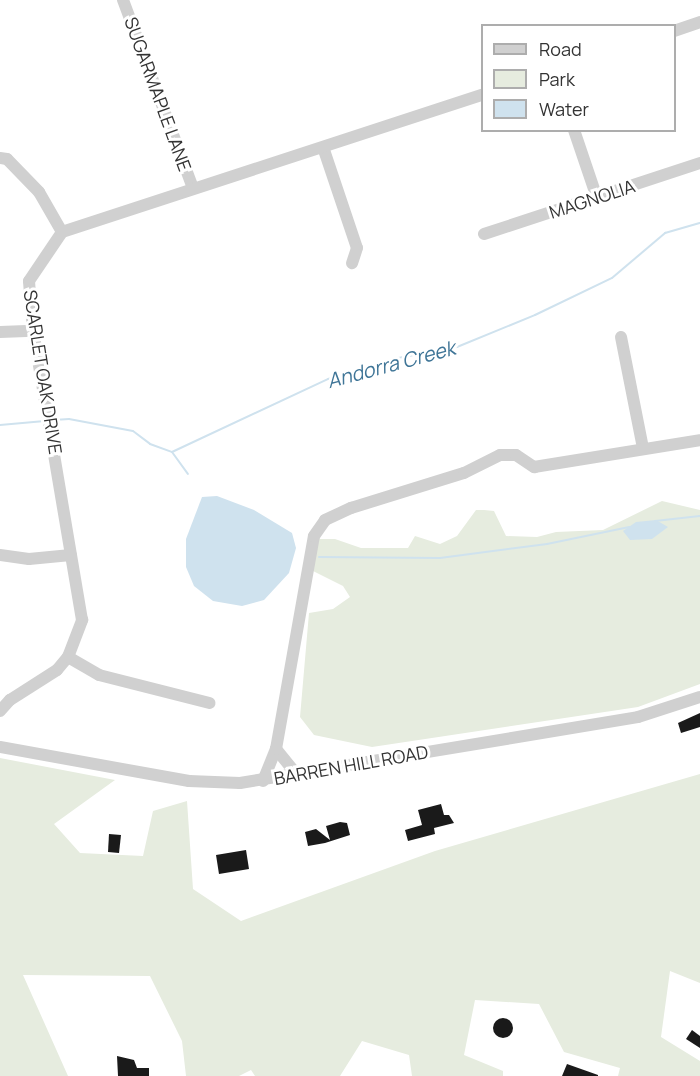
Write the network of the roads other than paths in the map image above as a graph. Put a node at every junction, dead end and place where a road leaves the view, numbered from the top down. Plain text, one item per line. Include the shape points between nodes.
1 (123, 0) edge
2 (700, 22) edge
3 (676, 31) edge
4 (481, 96) edge
5 (575, 132) edge
6 (324, 150) junction
7 (0, 158) edge
8 (700, 163) edge
9 (193, 188) junction
10 (597, 198) junction
11 (62, 232) junction
12 (484, 234) dead end
13 (352, 263) dead end
14 (33, 331) junction
15 (0, 332) edge
16 (621, 337) dead end
17 (700, 440) edge
18 (643, 448) junction
19 (0, 555) edge
20 (71, 555) junction
21 (68, 657) junction
22 (5, 696) edge
23 (700, 697) edge
24 (210, 702) dead end
25 (0, 711) edge
26 (0, 747) edge
27 (276, 749) junction
28 (297, 775) junction
29 (262, 781) junction

1 - 9 street, SUGARMAPLE LANE
2 - 3 street
4 - 6 street
5 - 10 street
6 - 9 street
6 - 13 street via 357,248
7 - 11 street via 7,159 39,192
8 - 10 street, MAGNOLIA
9 - 11 street
10 - 12 street, MAGNOLIA
11 - 14 street, SCARLET OAK DRIVE via 29,281
14 - 15 street
14 - 20 street, SCARLET OAK DRIVE
16 - 18 street
17 - 18 street
18 - 27 street via 534,467 516,455 500,455 444,481 351,508 325,520 314,536 302,589
19 - 20 street via 29,559
20 - 21 street, SCARLET OAK DRIVE via 82,621
21 - 22 street, SCARLET OAK DRIVE via 51,675
21 - 24 street via 99,675
22 - 25 street, SCARLET OAK DRIVE
23 - 28 street, BARREN HILL ROAD via 638,717
26 - 29 street, BARREN HILL ROAD via 189,781
27 - 28 street
27 - 29 street
28 - 29 street, BARREN HILL ROAD

